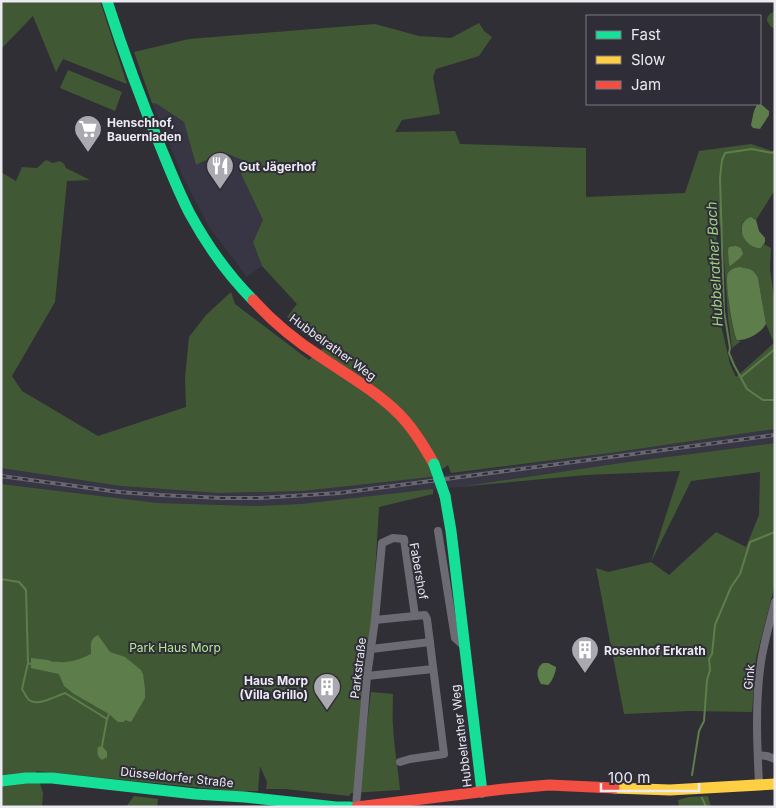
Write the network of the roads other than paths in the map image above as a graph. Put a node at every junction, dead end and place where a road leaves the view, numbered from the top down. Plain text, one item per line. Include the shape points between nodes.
1 (106, 1) edge
2 (438, 531) dead end
3 (393, 538) joint
4 (775, 602) edge
5 (415, 616) junction
6 (375, 620) junction
7 (430, 642) junction
8 (464, 646) junction
9 (371, 649) junction
10 (433, 669) junction
11 (367, 676) junction
12 (758, 755) junction
13 (775, 759) edge
14 (400, 762) dead end
15 (1, 781) edge
16 (760, 784) junction
17 (775, 784) edge
18 (482, 792) junction
19 (350, 807) edge
20 (357, 807) edge

1 - 8 street, Hubbelrather Weg, bridge via 146,113 183,201 215,255 259,307 285,330 384,400 401,416 417,434 434,464 445,496
2 - 8 street, Hubbelrather Weg via 455,638
3 - 5 street, Fabershof via 404,539
3 - 6 street, Parkstraße via 382,544
4 - 12 street, Gink via 761,662 756,724
5 - 6 street, Fabershof
5 - 7 street, Fabershof via 425,615
6 - 9 street, Parkstraße
7 - 9 street
7 - 10 street, Fabershof
8 - 18 street, Hubbelrather Weg
9 - 11 street, Parkstraße
10 - 11 street
10 - 14 street, Fabershof via 444,754
11 - 20 street, Parkstraße
12 - 13 street
12 - 16 street, Gink
15 - 19 street, Düsseldorfer Straße via 52,778
16 - 17 street
16 - 18 street via 669,790 558,785
18 - 20 street

